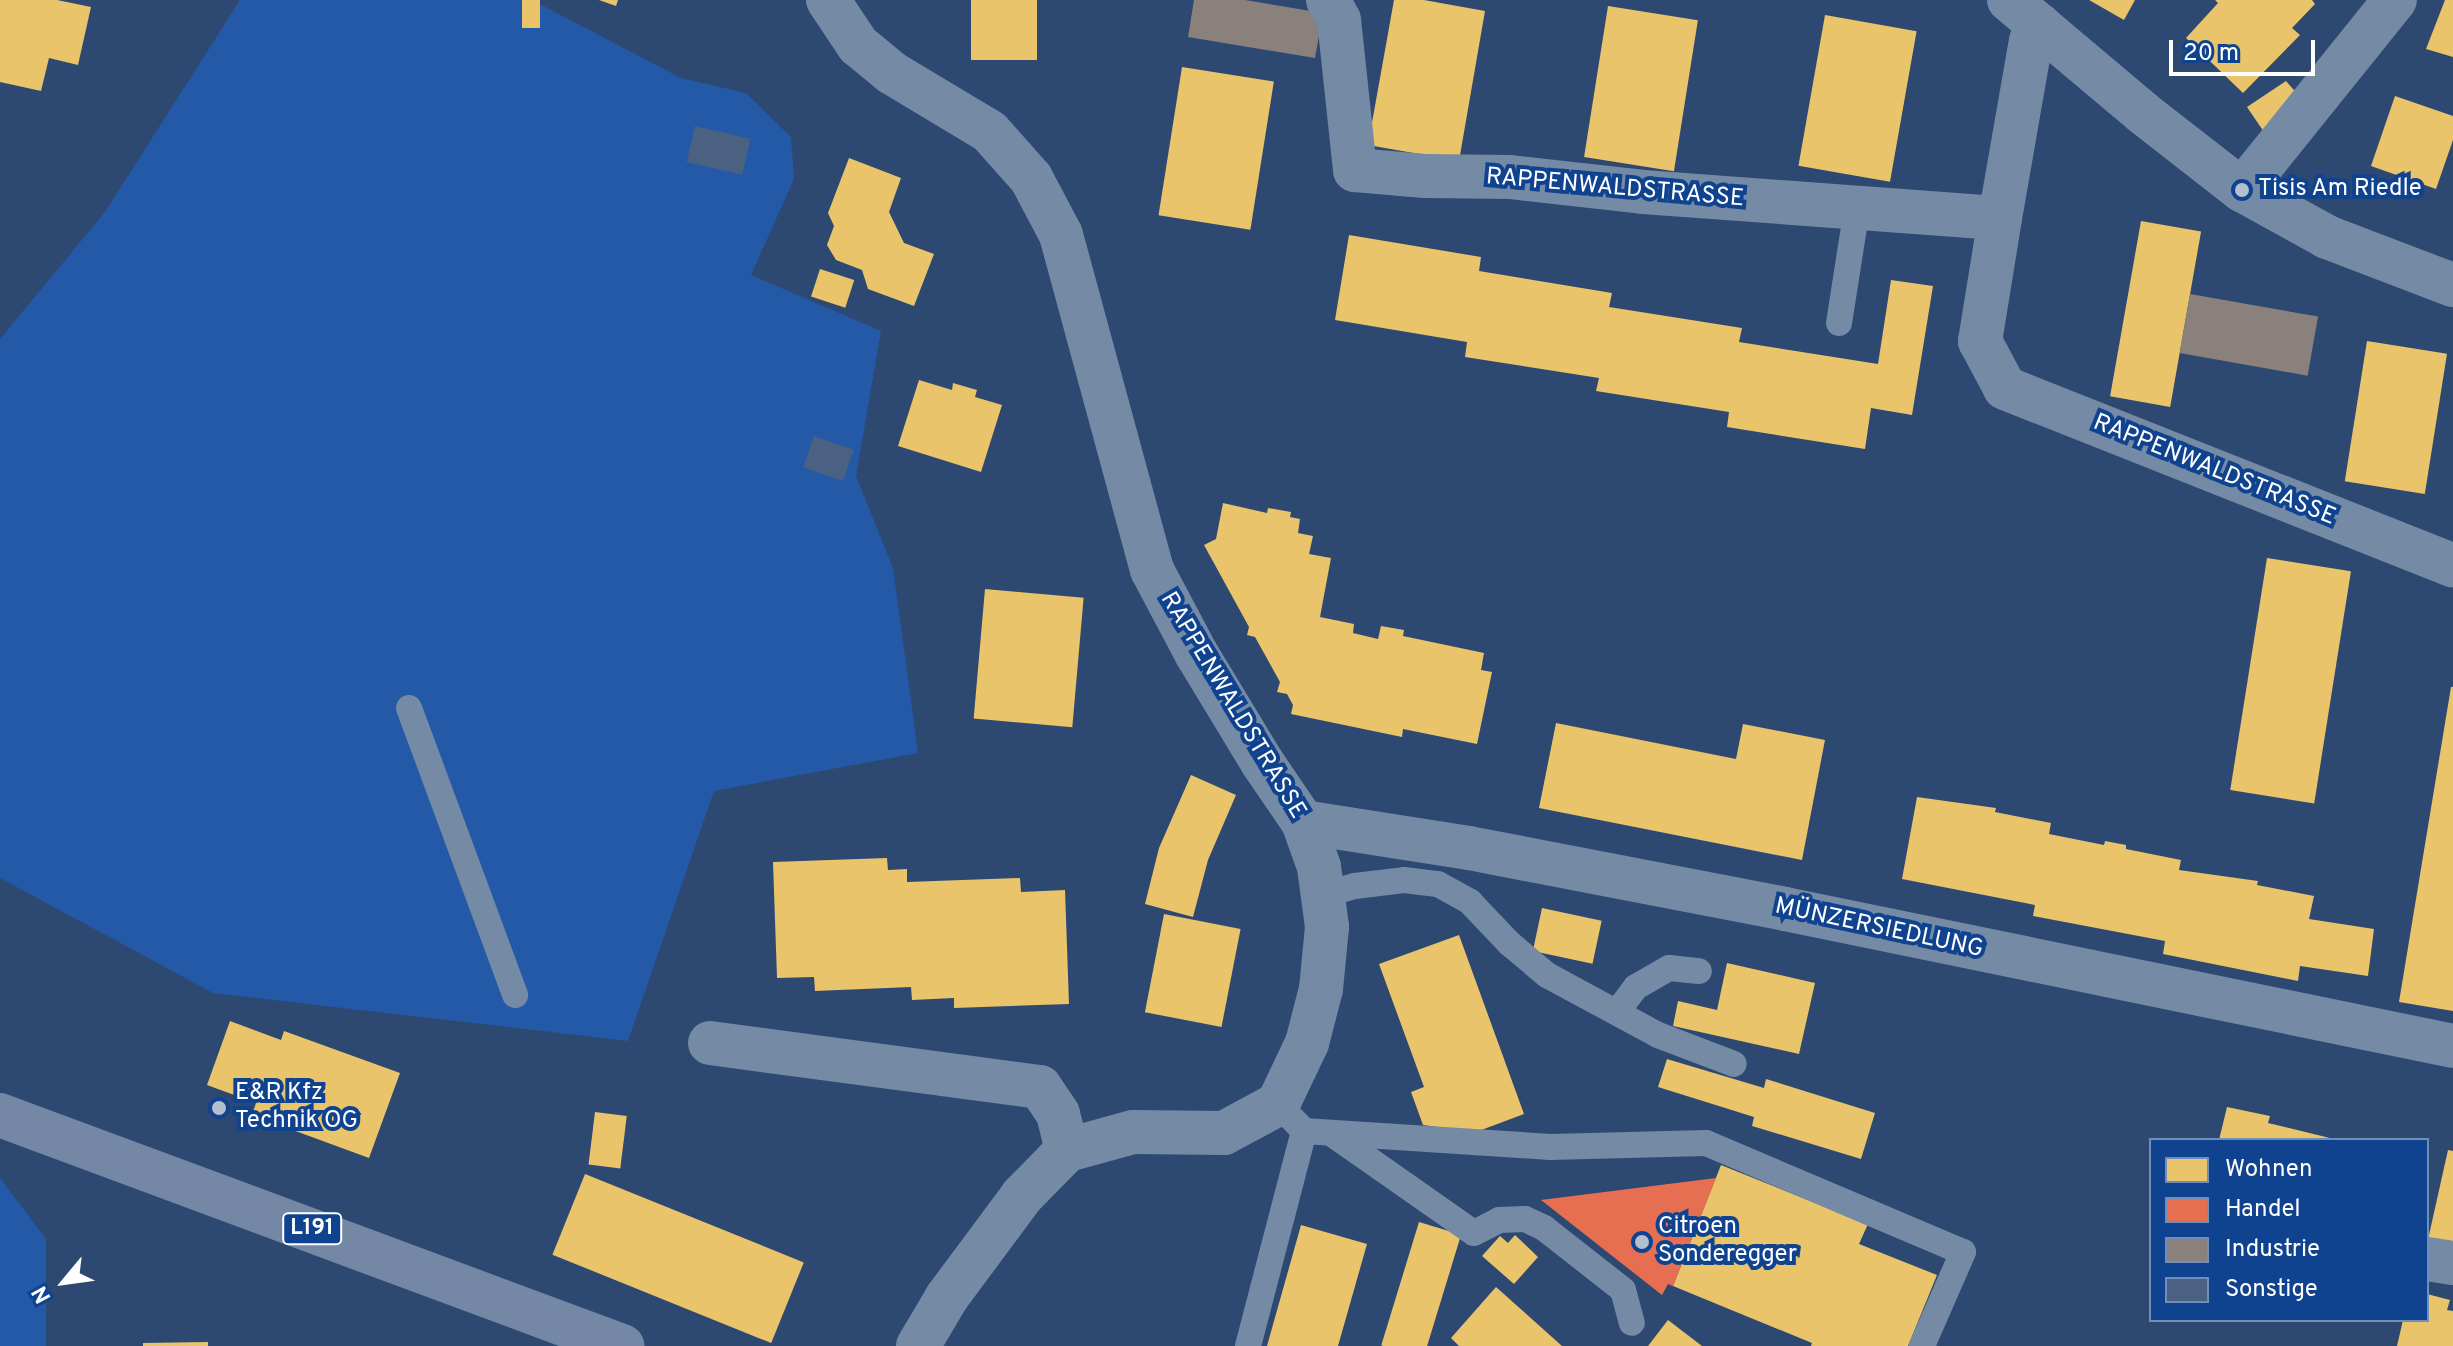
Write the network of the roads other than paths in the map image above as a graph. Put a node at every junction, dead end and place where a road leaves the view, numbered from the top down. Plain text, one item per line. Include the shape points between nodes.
1 (828, 0) edge
2 (1328, 0) edge
3 (2395, 0) edge
4 (2025, 12) edge
5 (2242, 190) junction
6 (1857, 208) junction
7 (2000, 218) junction
8 (2453, 285) edge
9 (1839, 323) dead end
10 (2453, 565) edge
11 (409, 708) dead end
12 (1303, 822) junction
13 (1323, 895) junction
14 (1699, 971) dead end
15 (515, 995) dead end
16 (1617, 1012) junction
17 (710, 1043) dead end
18 (2453, 1046) edge
19 (1734, 1064) dead end
20 (0, 1115) edge
21 (1304, 1123) junction
22 (1067, 1150) junction
23 (2429, 1259) edge
24 (2453, 1263) edge
25 (1632, 1323) dead end
26 (622, 1346) edge
27 (918, 1346) edge
28 (1248, 1346) edge
29 (1922, 1346) edge

1 - 12 street, RAPPENWALDSTRASSE via 858,45 892,73 990,132 1031,178 1061,235 1152,570 1196,653
2 - 6 street, RAPPENWALDSTRASSE via 1339,20 1355,170 1510,177
3 - 5 street
4 - 5 street, RAPPENWALDSTRASSE
4 - 7 street, RAPPENWALDSTRASSE via 2031,41
5 - 8 street, RAPPENWALDSTRASSE via 2327,237
6 - 7 street, RAPPENWALDSTRASSE
6 - 9 lane
7 - 10 street, RAPPENWALDSTRASSE via 1980,341 2005,388
11 - 15 lane
12 - 13 street, RAPPENWALDSTRASSE
12 - 18 street, MÜNZERSIEDLUNG via 1785,909
13 - 16 lane via 1404,880 1438,884 1470,902 1547,975
13 - 21 street, RAPPENWALDSTRASSE via 1327,927 1321,989 1307,1043
14 - 16 lane via 1669,968 1636,987
16 - 19 lane via 1658,1035
17 - 22 street via 1040,1087 1058,1114
20 - 26 main road, L191
21 - 22 street via 1224,1133 1133,1132
21 - 25 lane via 1474,1233 1499,1220 1525,1219 1544,1228 1623,1290
21 - 28 lane
21 - 29 lane via 1550,1147 1706,1143 1963,1252
22 - 27 street via 1022,1196 947,1297
23 - 24 street

